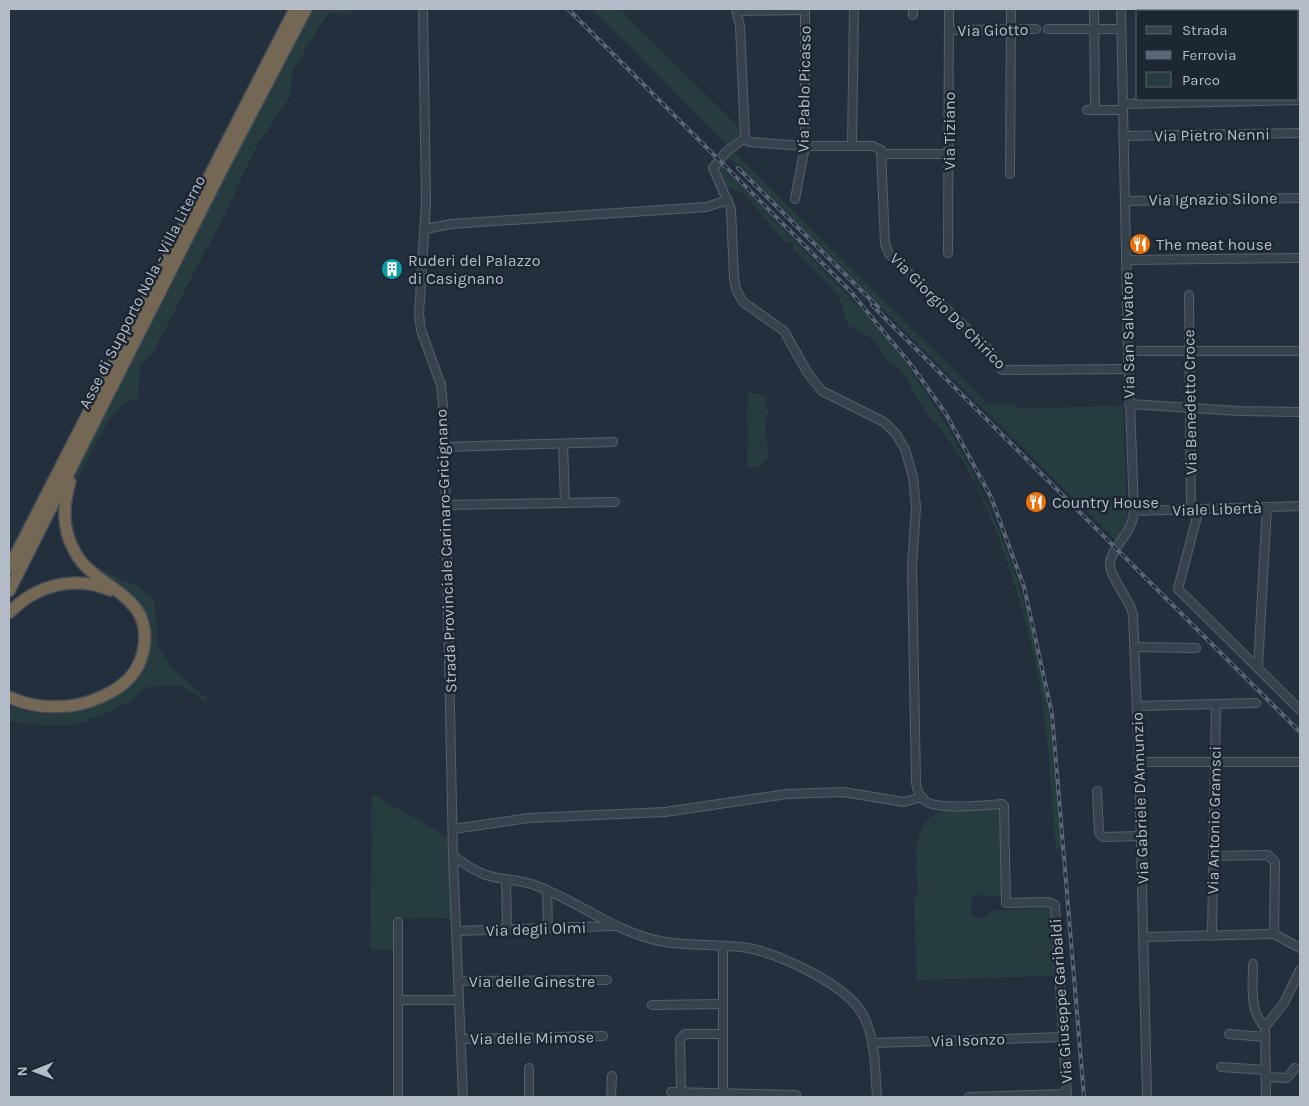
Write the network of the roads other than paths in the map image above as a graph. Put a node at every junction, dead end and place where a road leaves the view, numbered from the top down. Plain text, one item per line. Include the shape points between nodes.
1 (295, 9) edge
2 (306, 9) edge
3 (423, 9) edge
4 (805, 9) edge
5 (854, 9) edge
6 (950, 9) edge
7 (1011, 9) edge
8 (1094, 9) edge
9 (1121, 9) edge
10 (737, 10) edge
11 (752, 10) edge
12 (1010, 29) junction
13 (1036, 29) dead end
14 (1048, 29) dead end
15 (1121, 29) junction
16 (949, 30) junction
17 (1094, 30) junction
18 (1300, 100) edge
19 (1123, 107) junction
20 (1300, 133) edge
21 (1123, 136) junction
22 (745, 138) junction
23 (805, 146) junction
24 (852, 146) junction
25 (881, 154) junction
26 (949, 154) junction
27 (1010, 174) dead end
28 (1300, 198) edge
29 (794, 199) dead end
30 (728, 200) junction
31 (1125, 201) junction
32 (425, 229) junction
33 (948, 253) dead end
34 (1300, 258) edge
35 (1126, 260) junction
36 (1189, 295) dead end
37 (1128, 351) junction
38 (1190, 351) junction
39 (1300, 351) edge
40 (1129, 369) junction
41 (1130, 404) junction
42 (1190, 408) junction
43 (1300, 412) edge
44 (613, 442) dead end
45 (563, 444) junction
46 (82, 447) junction
47 (444, 447) junction
48 (49, 488) junction
49 (615, 502) dead end
50 (565, 503) junction
51 (446, 505) junction
52 (1300, 506) edge
53 (1268, 507) junction
54 (1195, 510) junction
55 (1134, 511) junction
56 (9, 557) edge
57 (9, 568) edge
58 (9, 591) edge
59 (126, 597) junction
60 (9, 612) edge
61 (1134, 648) junction
62 (1196, 648) dead end
63 (1258, 666) junction
64 (9, 697) edge
65 (1256, 703) dead end
66 (1216, 704) junction
67 (1137, 706) junction
68 (1300, 710) edge
69 (1139, 762) junction
70 (1215, 762) junction
71 (1300, 762) edge
72 (1097, 791) dead end
73 (922, 797) junction
74 (453, 829) junction
75 (1141, 836) junction
76 (453, 856) junction
77 (1213, 856) junction
78 (506, 879) junction
79 (547, 890) junction
80 (398, 922) dead end
81 (615, 926) junction
82 (548, 928) junction
83 (507, 929) junction
84 (456, 931) junction
85 (1274, 934) junction
86 (1212, 936) junction
87 (1144, 937) junction
88 (724, 946) junction
89 (1300, 948) edge
90 (1253, 964) dead end
91 (1300, 970) edge
92 (607, 980) dead end
93 (458, 981) junction
94 (398, 1000) junction
95 (459, 1000) junction
96 (723, 1004) junction
97 (652, 1005) dead end
98 (1265, 1027) junction
99 (723, 1034) junction
100 (1230, 1034) dead end
101 (603, 1036) dead end
102 (1064, 1037) junction
103 (1265, 1037) junction
104 (461, 1039) junction
105 (872, 1043) junction
106 (1221, 1067) dead end
107 (528, 1068) dead end
108 (1295, 1068) dead end
109 (1266, 1073) junction
110 (612, 1076) dead end
111 (671, 1092) dead end
112 (681, 1092) junction
113 (796, 1094) dead end
114 (723, 1095) edge
115 (1067, 1096) edge
116 (398, 1097) edge
117 (463, 1097) edge
118 (529, 1097) edge
119 (611, 1097) edge
120 (877, 1097) edge
121 (969, 1097) edge
122 (1000, 1097) edge
123 (1147, 1097) edge
124 (1266, 1097) edge

1 - 48 highway, Asse di Supporto Nola - Villa Literno
2 - 46 highway, Asse di Supporto Nola - Villa Literno
3 - 32 street, Strada Provinciale Carinaro-Gricignano
4 - 11 street
4 - 23 street, Via Pablo Picasso
5 - 24 street
6 - 16 street, Via Tiziano
7 - 12 street
8 - 17 street
9 - 15 street, Via San Salvatore
10 - 11 street
10 - 22 street
12 - 13 street, Via Giotto
12 - 16 street, Via Giotto
12 - 27 street
14 - 17 street
15 - 17 street
15 - 19 street, Via San Salvatore
16 - 26 street, Via Tiziano
17 - 19 street via 1091,110
18 - 19 street
19 - 21 street, Via San Salvatore
20 - 21 street, Via Pietro Nenni
21 - 31 street, Via San Salvatore
22 - 23 street via 749,142
22 - 30 street via 727,151 713,168
23 - 24 street
23 - 29 street, Via Pablo Picasso
24 - 25 street via 873,146 881,150
25 - 26 street
25 - 40 street, Via Giorgio De Chirico via 885,244 889,254 989,350 1002,370
26 - 33 street, Via Tiziano
28 - 31 street, Via Ignazio Silone
30 - 32 street via 706,207 452,224
30 - 73 street via 732,216 734,278 739,294 751,309 784,331 807,372 822,391 871,414 896,434 905,449 913,476 916,528 912,566 914,765
31 - 35 street, Via San Salvatore
32 - 47 street, Strada Provinciale Carinaro-Gricignano via 419,314 421,330 440,386
34 - 35 street
35 - 37 street, Via San Salvatore
36 - 38 street, Via Benedetto Croce
37 - 38 street
37 - 40 street, Via San Salvatore
38 - 39 street
38 - 42 street, Via Benedetto Croce
40 - 41 street, Via San Salvatore
41 - 42 street
41 - 55 street, Via San Salvatore
42 - 43 street
42 - 54 street, Via Benedetto Croce
44 - 45 street
45 - 47 street
45 - 50 street
46 - 58 highway, Asse di Supporto Nola - Villa Literno
46 - 59 highway via 66,494 66,527 75,553 85,566
47 - 51 street, Strada Provinciale Carinaro-Gricignano
48 - 56 highway
48 - 57 highway, Asse di Supporto Nola - Villa Literno
49 - 50 street
50 - 51 street
51 - 74 street, Strada Provinciale Carinaro-Gricignano
52 - 53 street, Viale Libertà
53 - 54 street, Viale Libertà
53 - 63 street
54 - 55 street, Viale Libertà
54 - 63 street, Via Benedetto Croce via 1178,589
55 - 61 street, Via Gabriele D'Annunzio via 1130,529 1112,556 1110,565 1130,602
59 - 60 highway via 96,584 62,584 48,586 29,595
59 - 64 highway via 138,610 145,632 142,658 127,682 79,705 44,706
61 - 62 street
61 - 67 street, Via Gabriele D'Annunzio
63 - 68 street
65 - 66 street
66 - 67 street
66 - 70 street, Via Antonio Gramsci
67 - 69 street, Via Gabriele D'Annunzio
69 - 70 street
69 - 75 street, Via Gabriele D'Annunzio
70 - 71 street
70 - 77 street, Via Antonio Gramsci
72 - 75 street via 1099,832 1103,837
73 - 74 street via 904,802 843,792 787,794 665,812 537,817
73 - 102 street, Via Giuseppe Garibaldi via 930,804 944,806 1004,806 1006,903 1049,902 1055,905
74 - 76 street, Strada Provinciale Carinaro-Gricignano
75 - 87 street, Via Gabriele D'Annunzio
76 - 78 street via 486,875
76 - 84 street, Strada Provinciale Carinaro-Gricignano
77 - 85 street via 1268,855 1274,862
77 - 86 street, Via Antonio Gramsci
78 - 79 street
78 - 83 street
79 - 81 street
79 - 82 street
80 - 94 street
81 - 82 street, Via degli Olmi
81 - 88 street via 666,942
82 - 83 street, Via degli Olmi
83 - 84 street, Via degli Olmi
84 - 93 street, Strada Provinciale Carinaro-Gricignano
85 - 86 street
85 - 89 street
86 - 87 street
87 - 123 street, Via Gabriele D'Annunzio
88 - 96 street
88 - 105 street via 775,956 819,977 857,1006 865,1017
90 - 98 street via 1254,1009
91 - 98 street via 1284,1003
92 - 93 street, Via delle Ginestre
93 - 95 street, Strada Provinciale Carinaro-Gricignano
94 - 95 street
94 - 116 street
95 - 104 street, Strada Provinciale Carinaro-Gricignano
96 - 97 street
96 - 99 street
98 - 103 street
99 - 112 street via 685,1034 680,1038
99 - 114 street
100 - 103 street
101 - 104 street, Via delle Mimose
102 - 105 street, Via Isonzo
102 - 115 street, Via Giuseppe Garibaldi
103 - 109 street
104 - 117 street, Strada Provinciale Carinaro-Gricignano
105 - 120 street
106 - 109 street
107 - 118 street
108 - 109 street via 1287,1078
109 - 124 street
110 - 119 street
111 - 112 street
112 - 114 street
113 - 114 street
115 - 122 street
121 - 122 street

